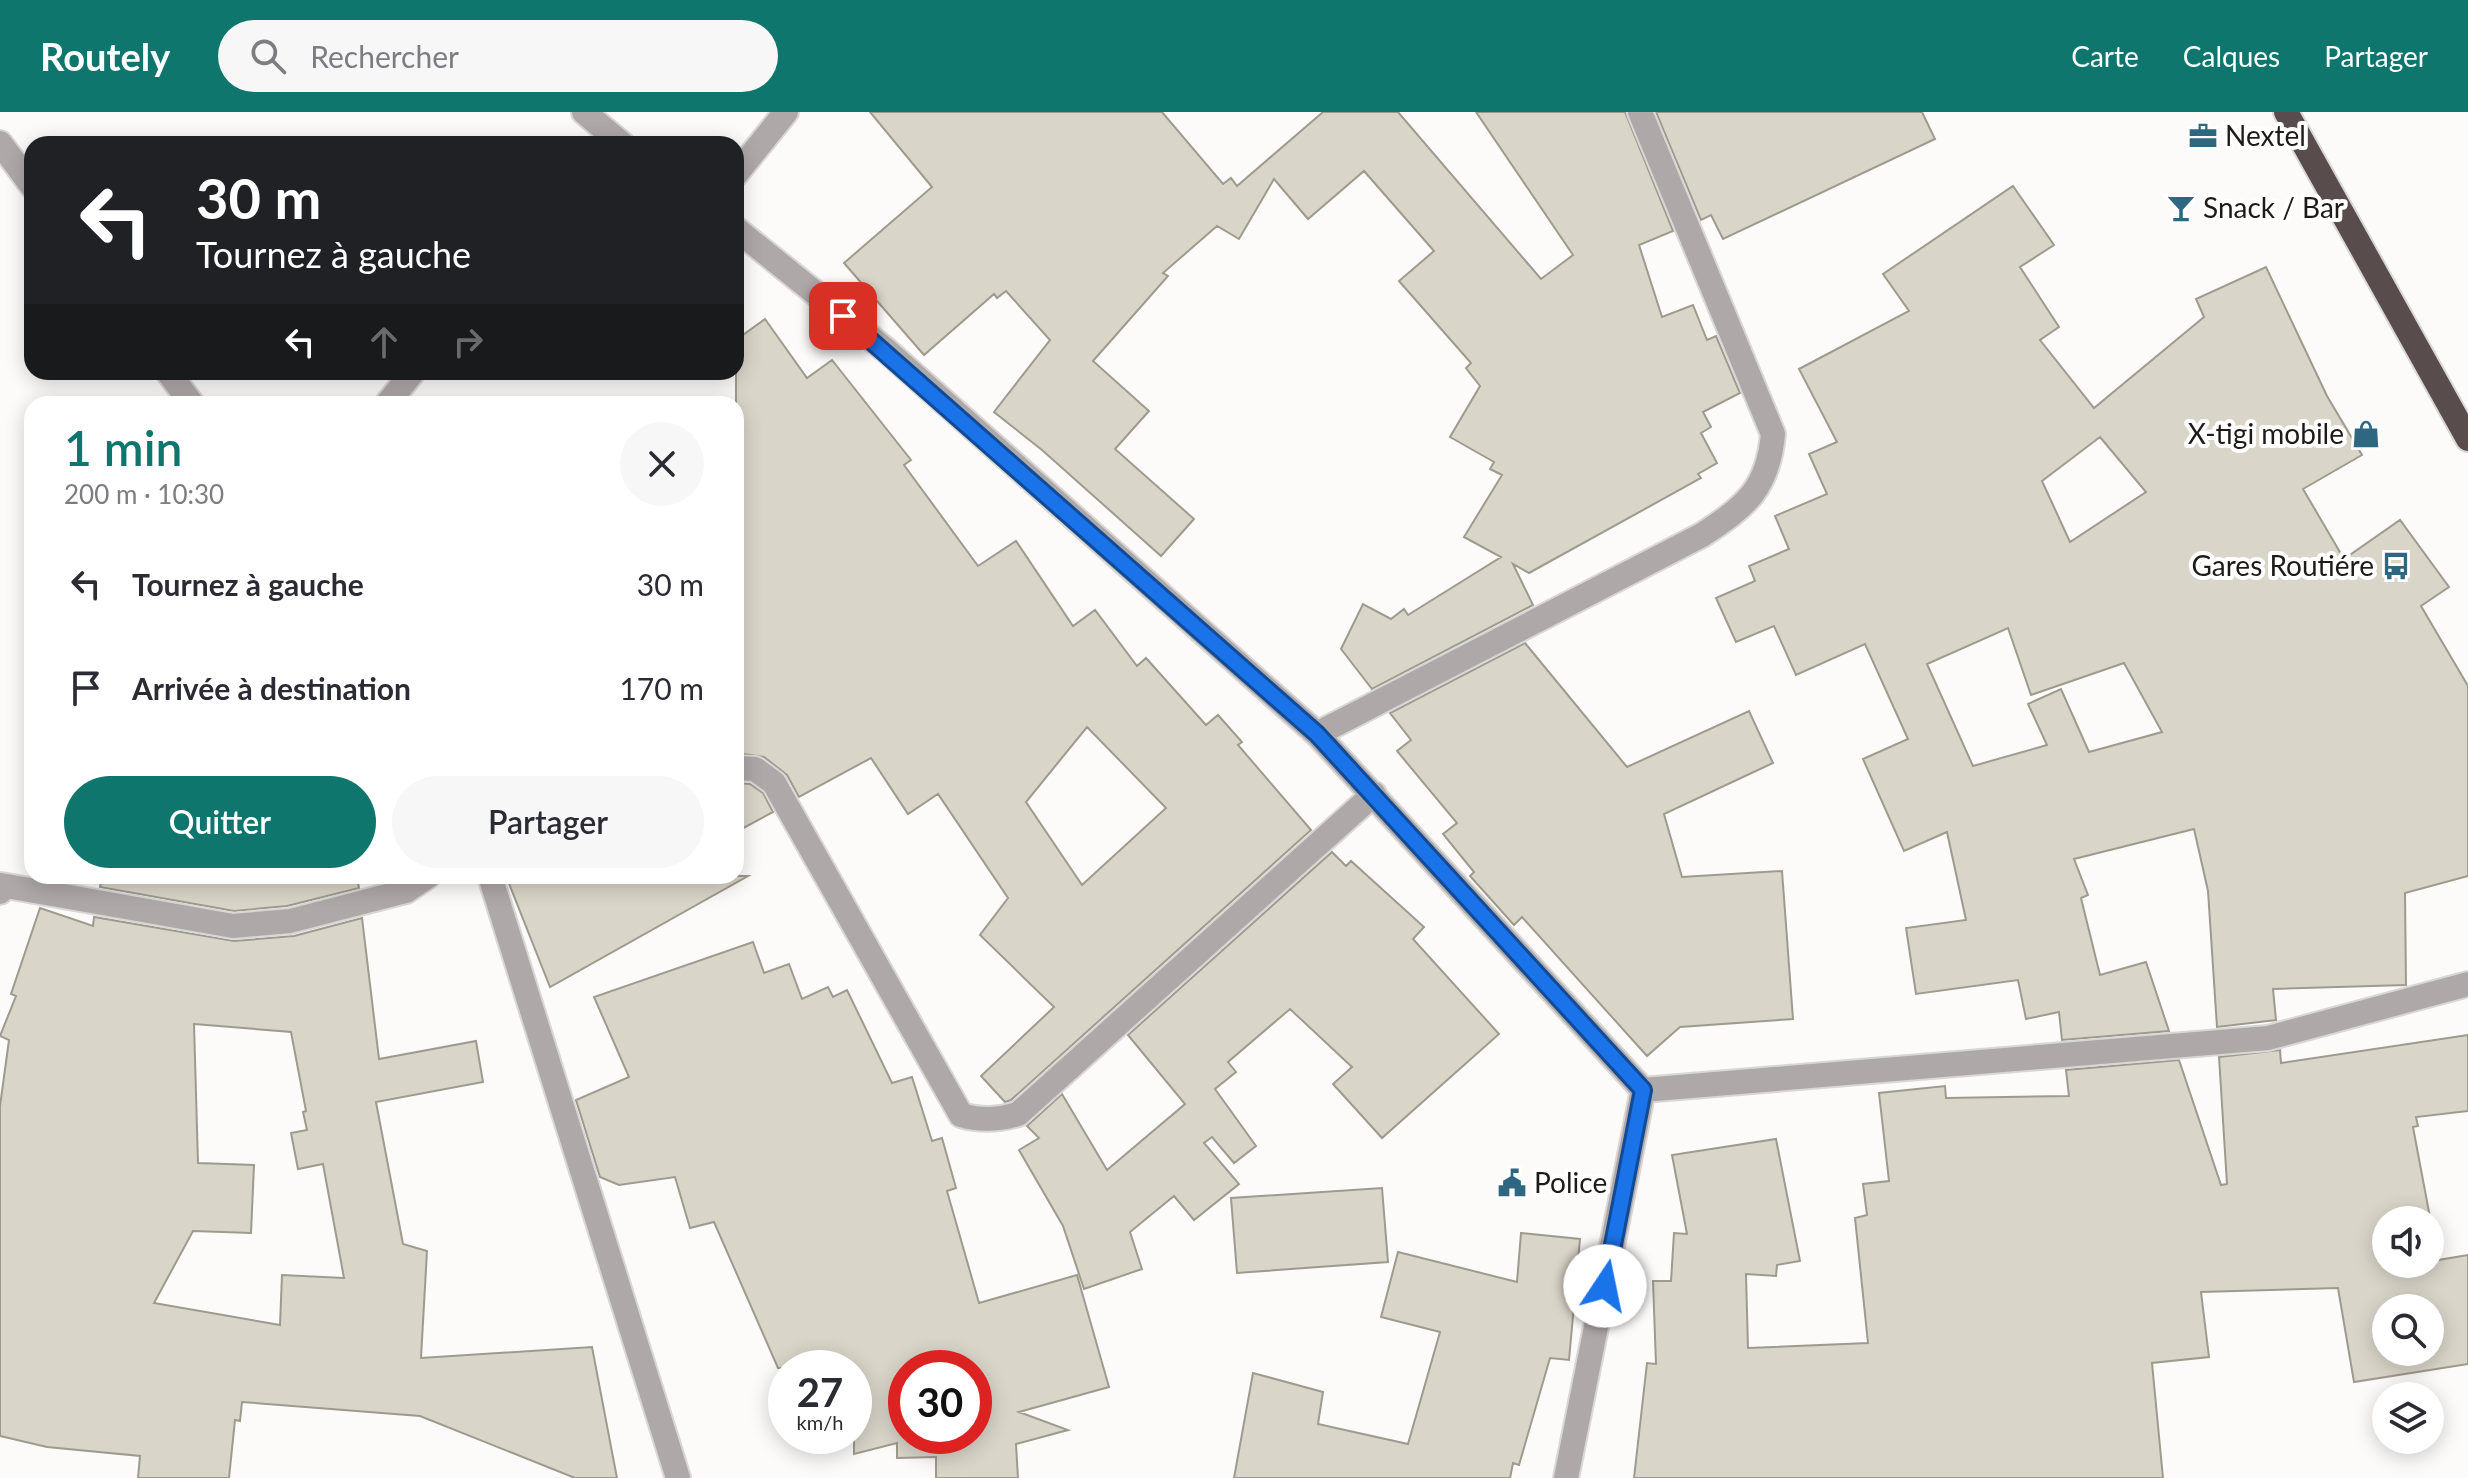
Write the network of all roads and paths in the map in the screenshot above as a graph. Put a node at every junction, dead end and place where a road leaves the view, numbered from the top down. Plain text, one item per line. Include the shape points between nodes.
1 (584, 112) edge
2 (786, 112) edge
3 (1640, 112) edge
4 (2286, 112) edge
5 (605, 136) edge
6 (0, 143) edge
7 (744, 164) edge
8 (24, 175) edge
9 (744, 235) edge
10 (406, 380) edge
11 (394, 396) edge
12 (2468, 439) edge
13 (1317, 734) junction
14 (744, 768) edge
15 (1374, 794) junction
16 (416, 884) edge
17 (492, 884) edge
18 (65, 886) edge
19 (0, 892) edge
20 (2468, 984) edge
21 (1643, 1090) junction
22 (678, 1478) edge
23 (1566, 1478) edge

1 - 5 street
2 - 7 street
3 - 13 street via 1773,434 1764,478 1737,513 1702,535
4 - 12 highway
6 - 8 street
9 - 13 street via 886,350
10 - 11 street
13 - 15 street
14 - 15 street via 755,769 774,783 961,1115 976,1120 1018,1114
15 - 21 street
16 - 18 street via 290,921 233,926
17 - 22 street
18 - 19 street via 1,885
20 - 21 street via 2268,1038
21 - 23 street

